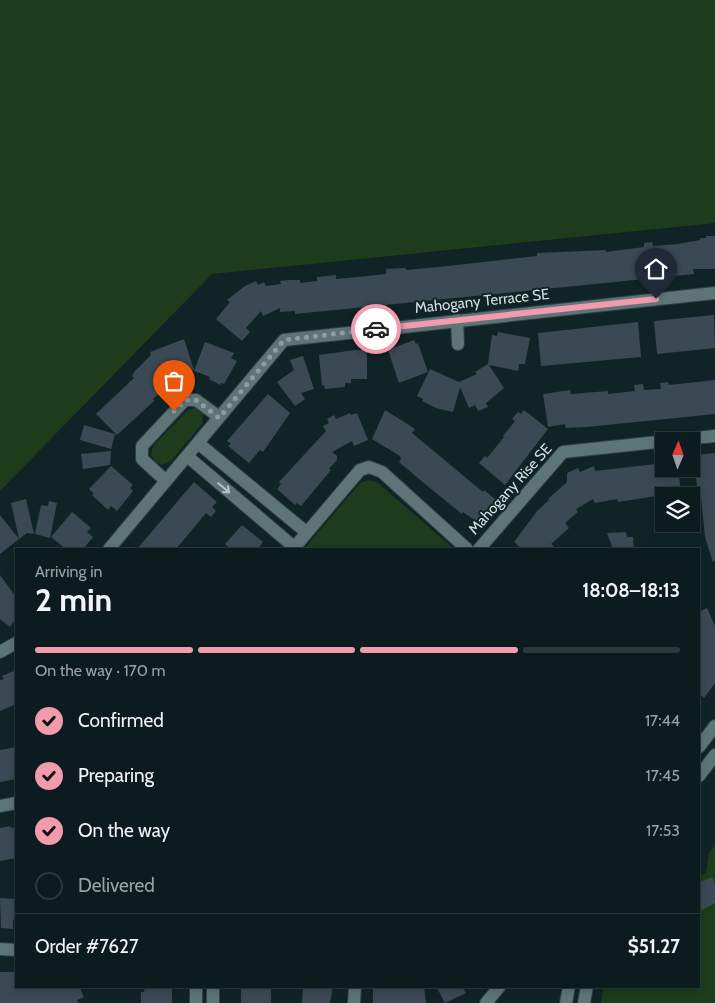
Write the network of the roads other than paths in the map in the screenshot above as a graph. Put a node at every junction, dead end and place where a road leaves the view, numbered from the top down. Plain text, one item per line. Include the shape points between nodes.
1 (715, 293) edge
2 (457, 320) junction
3 (458, 344) dead end
4 (219, 418) junction
5 (715, 436) edge
6 (198, 443) junction
7 (187, 456) junction
8 (166, 481) junction
9 (306, 532) junction
10 (110, 548) edge
11 (294, 548) edge
12 (466, 548) edge
13 (480, 548) edge
14 (15, 644) edge
15 (0, 652) edge
16 (715, 726) edge
17 (700, 746) edge
18 (715, 755) edge
19 (700, 775) edge
20 (15, 802) edge
21 (0, 806) edge
22 (0, 950) edge
23 (15, 950) edge
24 (196, 988) edge
25 (213, 988) edge
26 (355, 988) edge
27 (498, 988) edge
28 (569, 988) edge
29 (587, 988) edge
30 (196, 1003) edge
31 (213, 1003) edge
32 (354, 1003) edge
33 (486, 1003) edge
34 (566, 1003) edge
35 (584, 1003) edge

1 - 2 street, Mahogany Terrace SE
2 - 3 street
2 - 4 street, Mahogany Terrace SE via 284,340
4 - 6 street, Mahogany Terrace SE
4 - 8 street via 196,400 185,400 142,446 142,459
5 - 13 street, Mahogany Rise SE via 563,452
6 - 7 street, Mahogany Terrace SE
6 - 9 street
7 - 8 street, Mahogany Terrace SE
7 -> 11 street
8 - 10 street, Mahogany Terrace SE
9 - 11 street
9 - 12 street via 360,470 370,467 382,472
14 - 15 street
16 - 17 street
18 - 19 street
20 - 21 street
22 - 23 street
24 - 30 street
25 - 31 street
26 - 32 street
27 - 33 street
28 - 34 street
29 - 35 street

